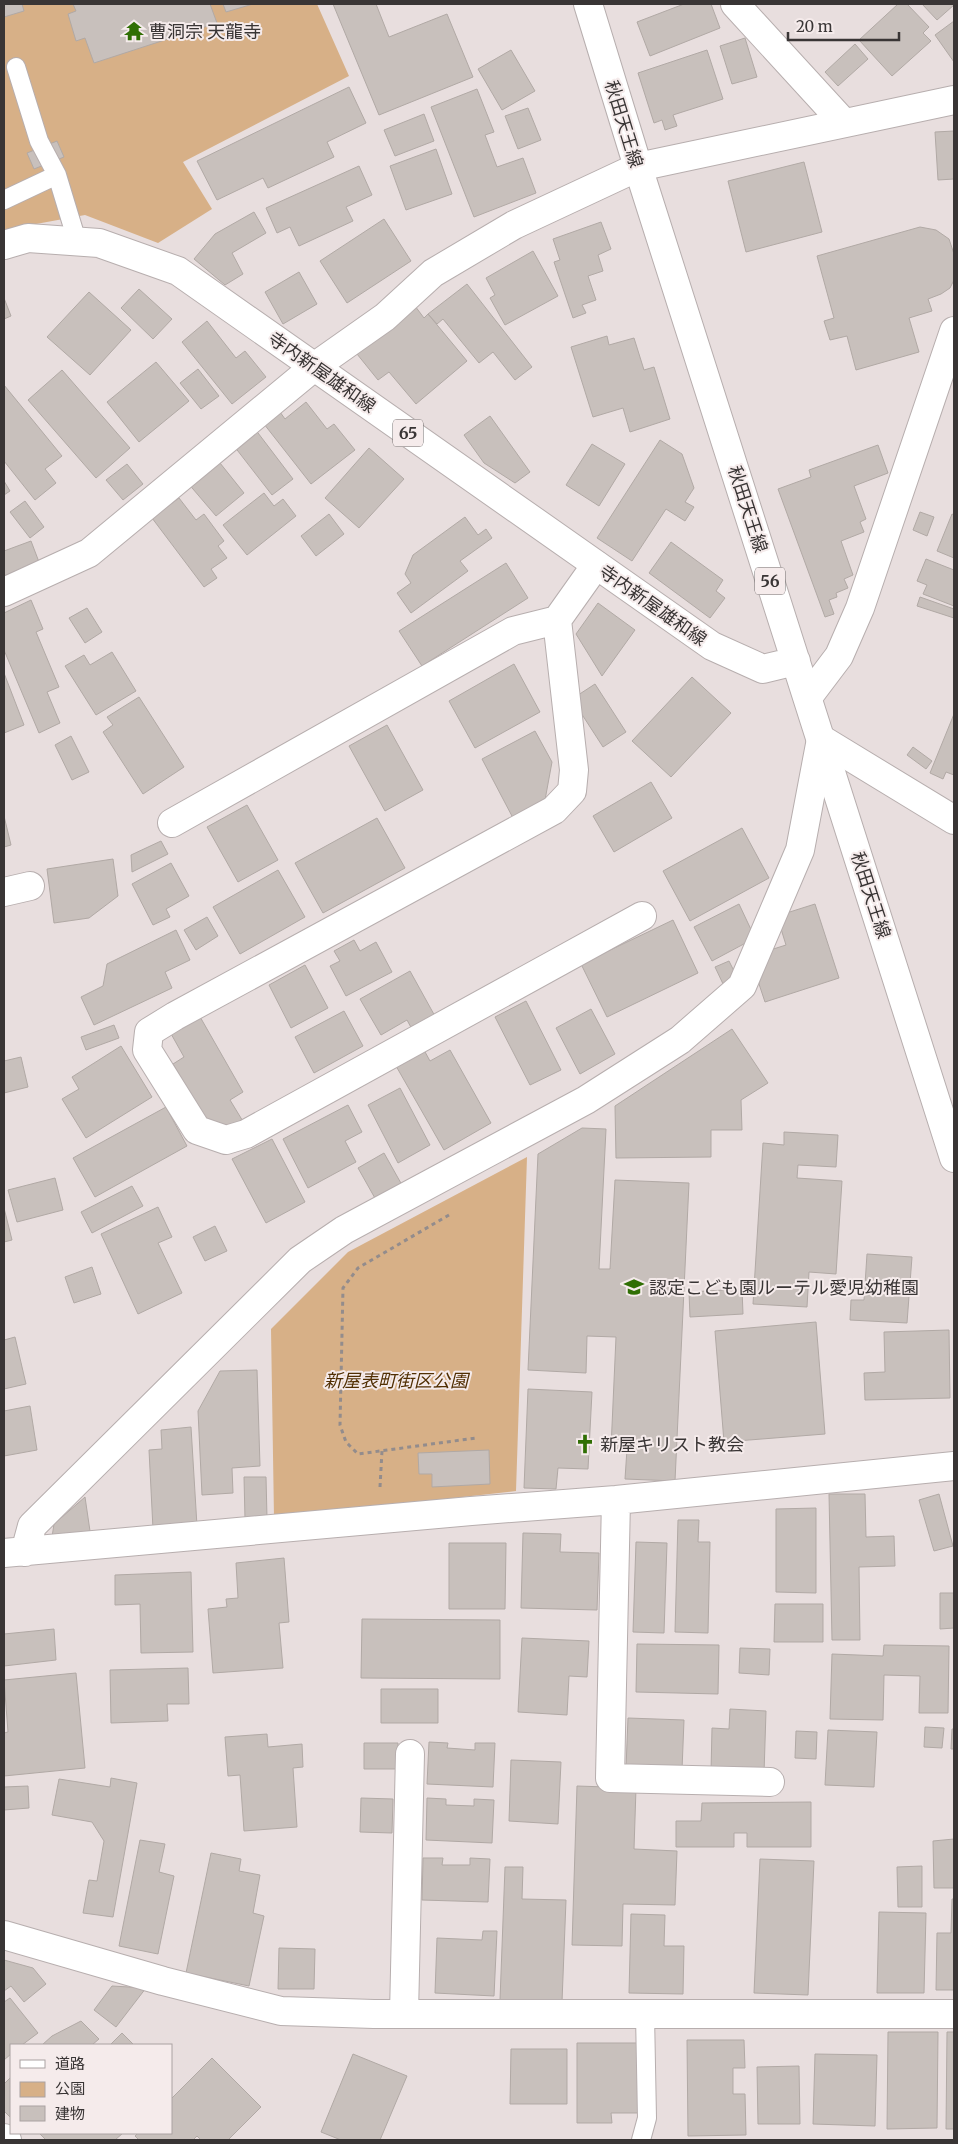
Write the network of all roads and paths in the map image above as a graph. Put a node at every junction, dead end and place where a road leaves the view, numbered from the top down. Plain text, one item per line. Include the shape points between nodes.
1 (588, 4) edge
2 (734, 4) edge
3 (16, 67) dead end
4 (954, 100) edge
5 (844, 123) junction
6 (638, 167) junction
7 (58, 175) junction
8 (4, 200) edge
9 (77, 241) junction
10 (4, 245) edge
11 (954, 331) edge
12 (314, 367) junction
13 (596, 565) junction
14 (4, 592) edge
15 (557, 620) junction
16 (796, 661) junction
17 (808, 697) junction
18 (821, 739) junction
19 (954, 820) edge
20 (172, 824) dead end
21 (30, 886) dead end
22 (4, 892) edge
23 (642, 916) dead end
24 (954, 1158) edge
25 (450, 1214) dead end
26 (476, 1438) dead end
27 (954, 1466) edge
28 (616, 1500) junction
29 (15, 1552) edge
30 (410, 1754) dead end
31 (770, 1782) dead end
32 (4, 1935) edge
33 (404, 2014) junction
34 (645, 2014) junction
35 (954, 2014) edge
36 (4, 2138) edge
37 (7, 2140) edge
38 (641, 2140) edge

1 - 6 street, 秋田天王線 / 56
2 - 5 street
3 - 7 lane via 39,141
4 - 5 street
5 - 6 street
6 - 12 street via 514,225 433,274 385,317
6 - 16 street, 秋田天王線 / 56
7 - 8 lane
7 - 9 lane
9 - 10 street, 寺内新屋雄和線 / 65 via 28,238
9 - 12 street, 寺内新屋雄和線 / 65 via 99,243 178,271
11 - 17 street via 860,608 839,656
12 - 13 street, 寺内新屋雄和線 / 65
12 - 14 street via 89,552
13 - 15 street
13 - 16 street, 寺内新屋雄和線 / 65 via 712,646 763,669
15 - 20 street via 513,631
15 - 23 street via 574,770 572,791 554,810 175,1016 149,1032 147,1050 197,1130 226,1140 246,1134
16 - 17 street, 秋田天王線 / 56
17 - 18 street, 秋田天王線 / 56
18 - 19 street
18 - 24 street, 秋田天王線 / 56
18 - 29 street via 800,850 742,986 680,1040 586,1100 344,1230 300,1260 32,1526
21 - 22 street
25 - 26 path via 358,1268 343,1288 340,1425 346,1442 358,1454
27 - 28 street
28 - 29 street
28 - 31 street via 610,1778
30 - 33 street
32 - 33 street via 281,2011
33 - 34 street
34 - 35 street
34 - 38 lane via 647,2118
36 - 37 street

